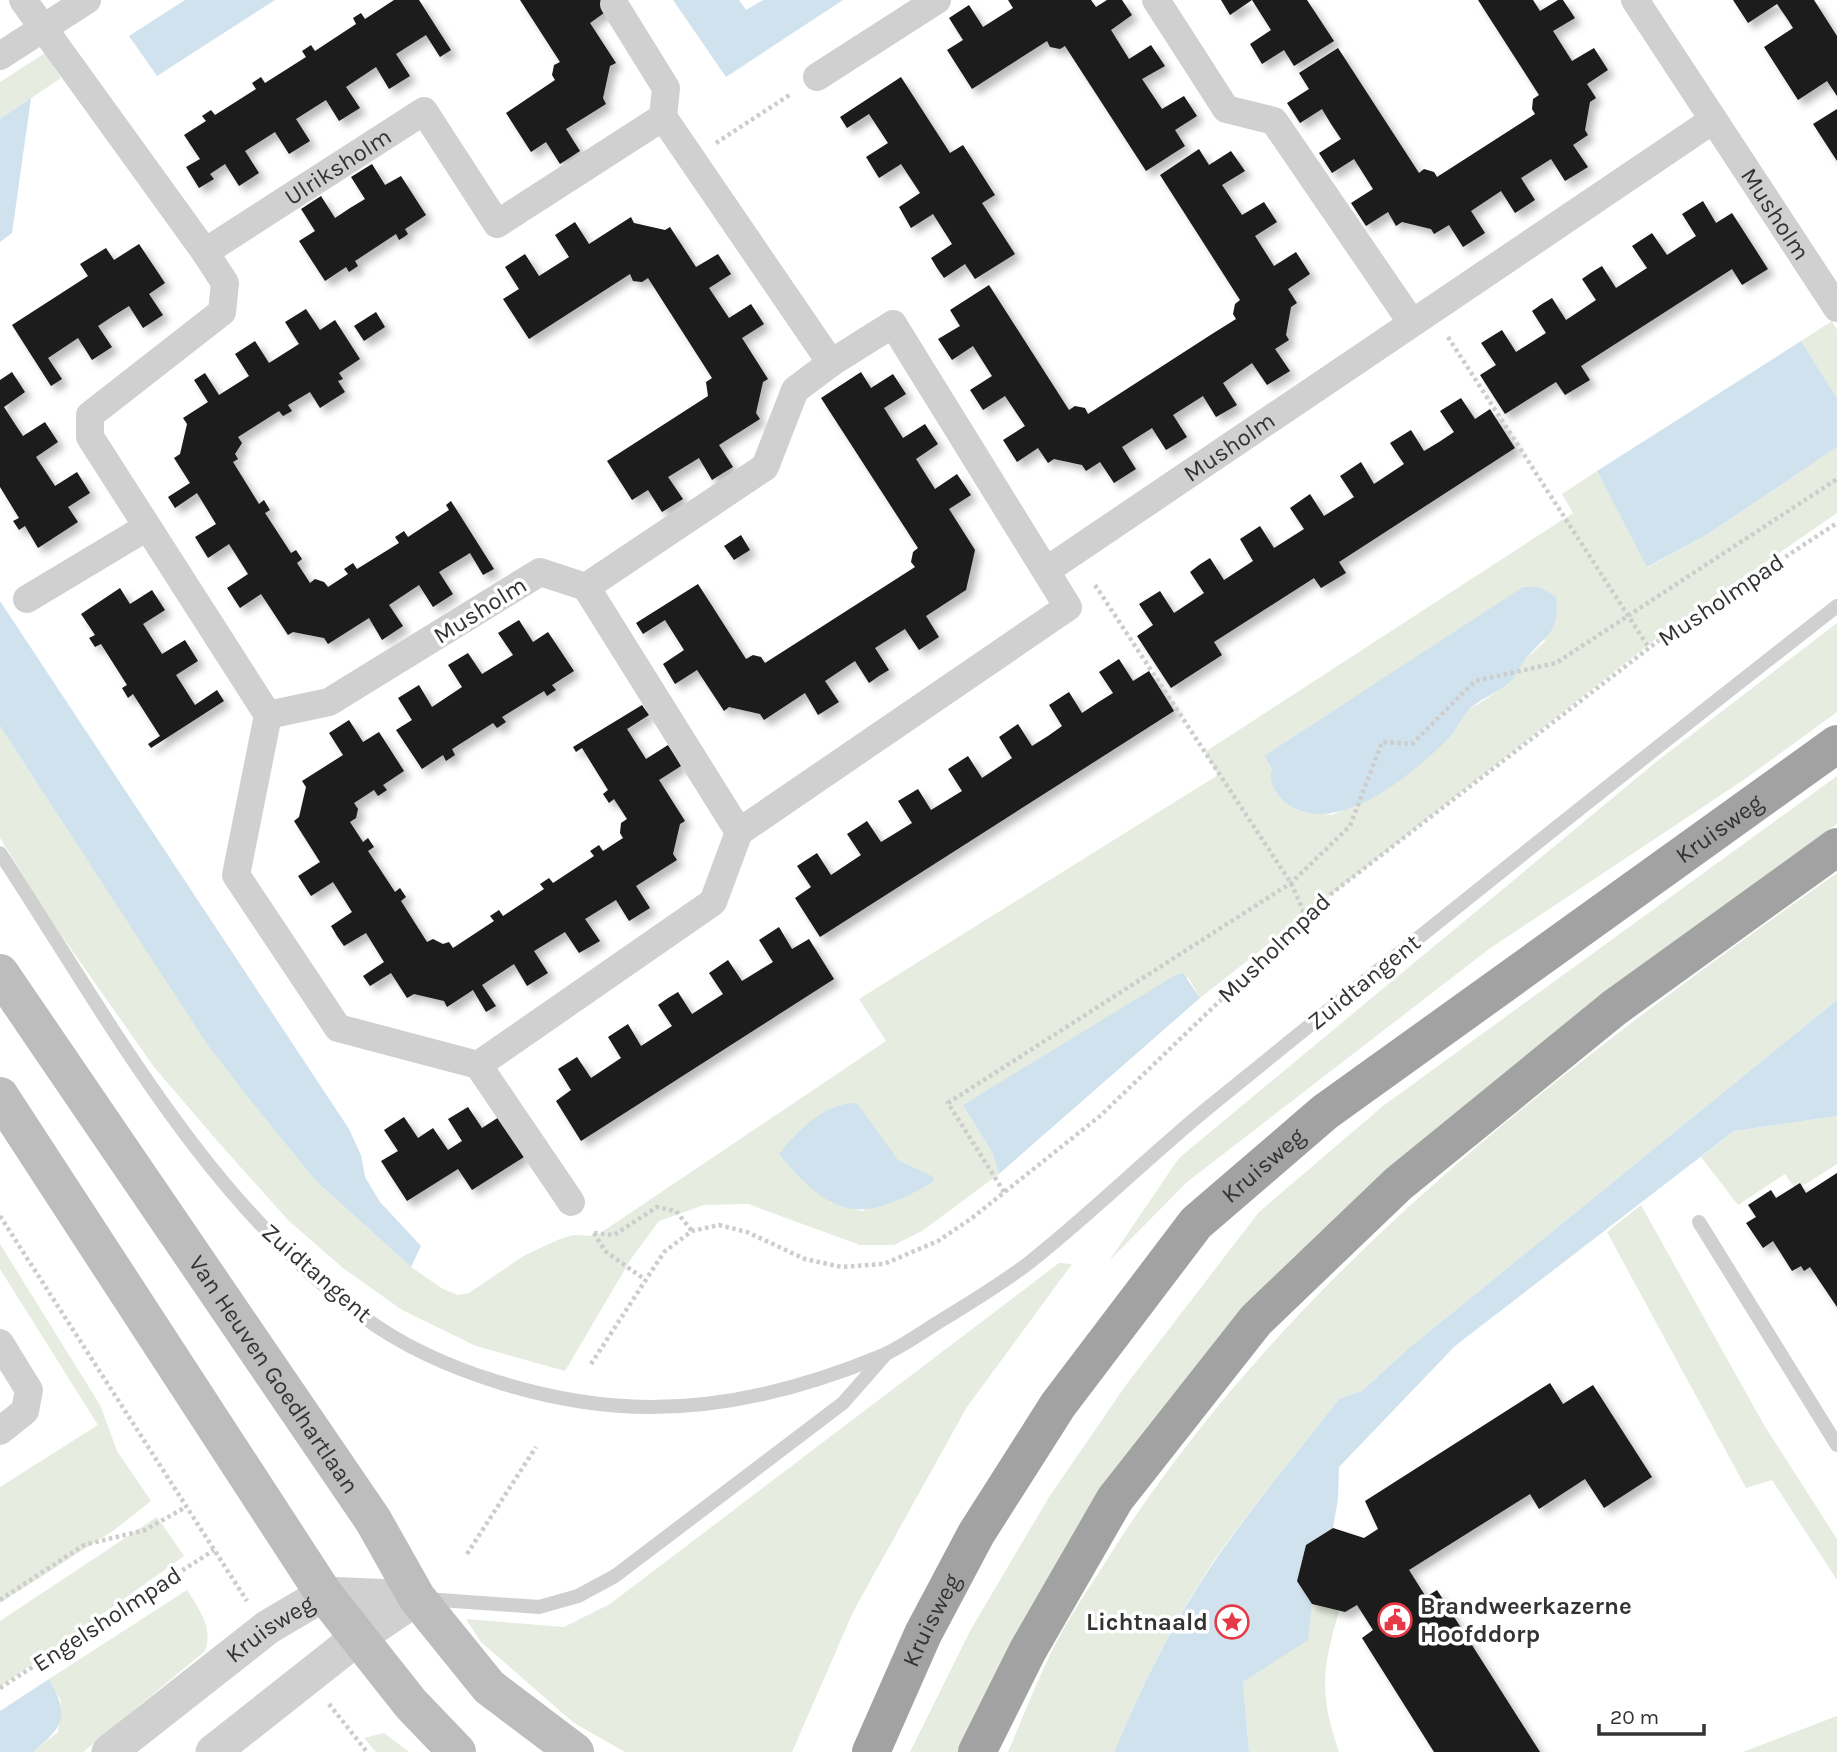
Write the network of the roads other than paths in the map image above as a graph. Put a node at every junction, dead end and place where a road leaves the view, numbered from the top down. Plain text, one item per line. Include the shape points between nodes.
1 (23, 0) edge
2 (87, 0) edge
3 (937, 0) edge
4 (1156, 0) edge
5 (1635, 0) edge
6 (614, 4) dead end
7 (42, 29) junction
8 (0, 56) edge
9 (817, 77) road end
10 (663, 117) junction
11 (1713, 120) junction
12 (205, 253) junction
13 (1837, 309) edge
14 (1422, 317) junction
15 (831, 363) junction
16 (147, 527) junction
17 (1047, 570) junction
18 (586, 587) junction
19 (27, 599) dead end
20 (1837, 606) edge
21 (268, 715) junction
22 (1837, 744) edge
23 (739, 832) junction
24 (1837, 846) edge
25 (0, 853) edge
26 (0, 973) edge
27 (478, 1065) junction
28 (0, 1096) edge
29 (571, 1202) dead end
30 (1699, 1222) dead end
31 (0, 1343) edge
32 (887, 1353) junction
33 (0, 1431) edge
34 (1837, 1445) edge
35 (324, 1594) junction
36 (416, 1598) junction
37 (356, 1639) junction
38 (109, 1752) edge
39 (213, 1752) edge
40 (457, 1752) edge
41 (575, 1752) edge
42 (871, 1752) edge
43 (977, 1752) edge

1 - 7 street
2 - 7 street
3 - 9 street
4 - 14 street via 1226,108 1274,121
5 - 11 street, Musholm
6 - 10 street via 666,88
7 - 8 street
7 - 12 street
10 - 12 street, Ulriksholm via 497,224 424,111
10 - 15 street
11 - 13 street, Musholm
11 - 14 street, Musholm
12 - 16 street via 225,283 222,312 90,415 90,437
14 - 17 street, Musholm
15 - 17 street via 893,324
15 - 18 street via 794,390 765,467
16 - 19 street
16 - 21 street
17 - 23 street via 1068,607
18 - 21 street, Musholm via 540,572 329,702
18 - 23 street
20 - 32 lane, Zuidtangent via 1215,1102 1028,1263
21 - 27 street via 236,875 338,1028
22 - 42 highway, Kruisweg via 1325,1112 1196,1223 1058,1405 976,1534 923,1634
23 - 27 street via 713,902
24 - 43 highway via 1581,1034 1398,1184 1256,1320 1115,1499 1028,1650
25 - 32 lane, Zuidtangent via 164,1106 226,1186 281,1248 364,1318 418,1349 479,1376 565,1398 652,1407 746,1397 818,1379
26 - 36 main road, Van Heuven Goedhartlaan via 373,1520
27 - 29 street
28 - 35 main road
30 - 34 lane
31 - 33 street via 29,1390 26,1411
32 - 36 lane, Zuidtangent via 844,1403 615,1576 578,1595 539,1607
35 - 36 street, Kruisweg
35 - 37 main road
35 - 38 street, Kruisweg via 268,1627
36 - 37 street
36 - 41 main road, Van Heuven Goedhartlaan via 489,1688
37 - 39 street
37 - 40 main road

